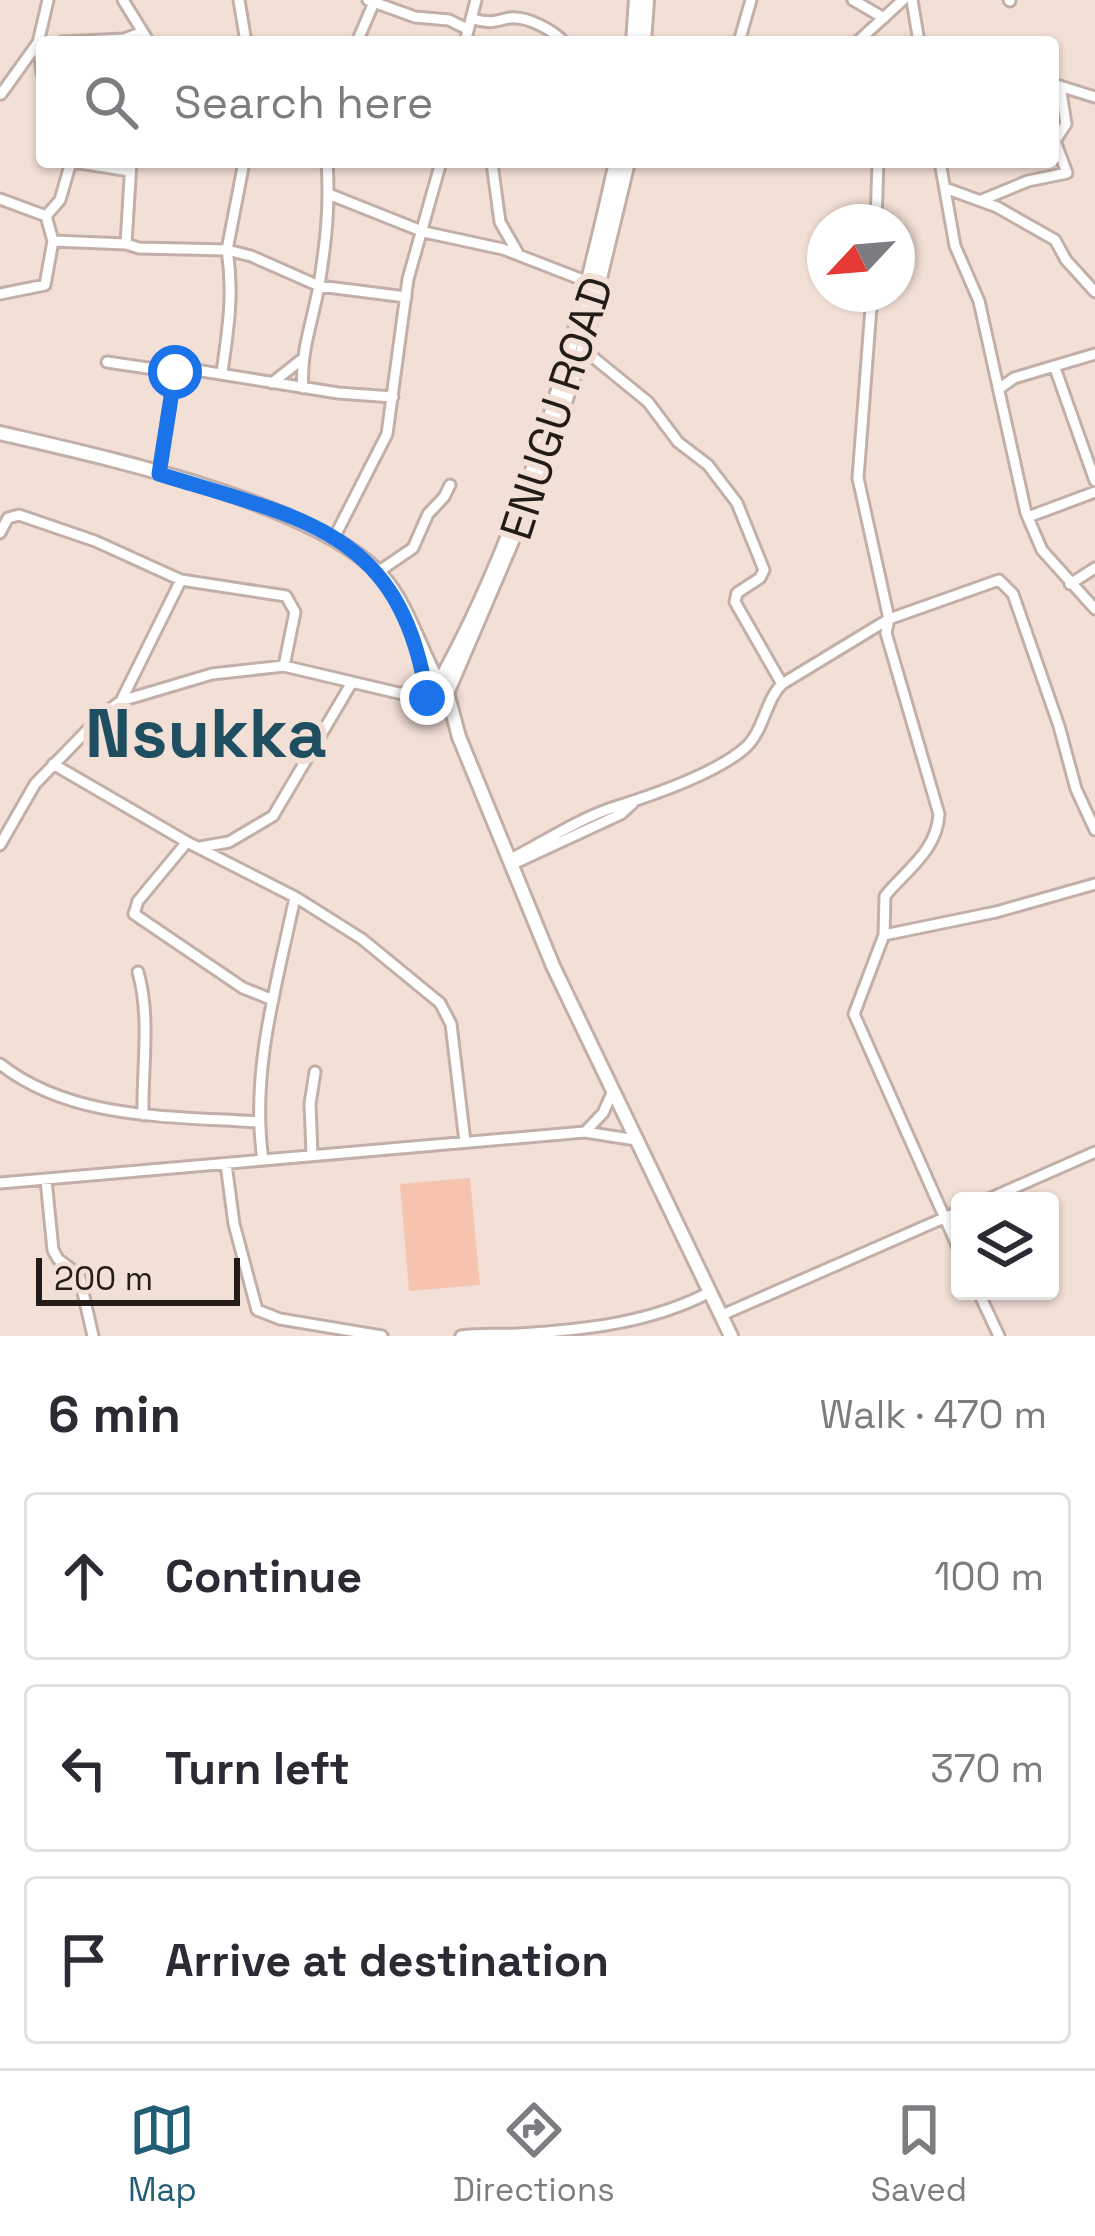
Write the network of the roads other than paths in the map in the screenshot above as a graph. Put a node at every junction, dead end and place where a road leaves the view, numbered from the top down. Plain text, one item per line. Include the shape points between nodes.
1 (48, 0) edge
2 (123, 0) edge
3 (239, 0) edge
4 (476, 0) edge
5 (636, 0) edge
6 (647, 0) edge
7 (751, 0) edge
8 (854, 0) edge
9 (908, 0) edge
10 (372, 1) edge
11 (884, 18) junction
12 (470, 24) junction
13 (140, 33) junction
14 (41, 36) edge
15 (132, 36) edge
16 (143, 36) edge
17 (245, 36) edge
18 (359, 36) edge
19 (467, 36) edge
20 (554, 36) edge
21 (633, 36) edge
22 (644, 36) edge
23 (741, 36) edge
24 (864, 36) edge
25 (917, 36) edge
26 (36, 48) edge
27 (1059, 86) edge
28 (2, 94) edge
29 (1059, 94) edge
30 (1095, 97) edge
31 (1059, 134) edge
32 (1059, 153) edge
33 (70, 168) edge
34 (131, 168) edge
35 (243, 168) edge
36 (328, 168) edge
37 (440, 168) edge
38 (493, 168) edge
39 (615, 168) edge
40 (627, 168) edge
41 (878, 168) edge
42 (941, 168) edge
43 (945, 188) junction
44 (331, 195) junction
45 (0, 200) edge
46 (982, 200) junction
47 (877, 204) edge
48 (46, 216) junction
49 (424, 232) junction
50 (53, 241) junction
51 (126, 244) junction
52 (227, 250) junction
53 (520, 255) junction
54 (588, 282) junction
55 (319, 286) junction
56 (1095, 292) edge
57 (0, 294) edge
58 (406, 296) junction
59 (871, 312) edge
60 (583, 349) junction
61 (1095, 354) edge
62 (301, 360) junction
63 (107, 362) dead end
64 (1055, 368) junction
65 (995, 371) junction
66 (175, 372) junction
67 (222, 372) junction
68 (1014, 378) junction
69 (272, 382) junction
70 (303, 388) junction
71 (1000, 388) junction
72 (393, 397) junction
73 (0, 433) edge
74 (159, 474) junction
75 (1095, 481) edge
76 (450, 485) dead end
77 (1095, 492) edge
78 (1028, 517) junction
79 (0, 533) edge
80 (334, 538) junction
81 (1095, 568) edge
82 (378, 572) junction
83 (181, 580) junction
84 (1070, 584) junction
85 (1095, 610) edge
86 (889, 619) junction
87 (881, 629) junction
88 (420, 649) junction
89 (451, 661) junction
90 (284, 666) junction
91 (351, 684) junction
92 (782, 684) junction
93 (436, 691) junction
94 (121, 701) junction
95 (53, 764) junction
96 (1094, 826) edge
97 (187, 842) junction
98 (229, 842) junction
99 (0, 845) edge
100 (200, 847) junction
101 (222, 858) junction
102 (510, 862) junction
103 (1095, 884) edge
104 (295, 897) junction
105 (884, 935) junction
106 (138, 972) dead end
107 (273, 1000) junction
108 (0, 1064) edge
109 (315, 1072) dead end
110 (612, 1093) junction
111 (620, 1110) junction
112 (143, 1114) junction
113 (603, 1114) junction
114 (258, 1122) junction
115 (627, 1124) junction
116 (585, 1132) junction
117 (612, 1134) junction
118 (636, 1140) junction
119 (465, 1142) junction
120 (1095, 1152) edge
121 (312, 1155) junction
122 (263, 1160) junction
123 (226, 1164) junction
124 (46, 1180) junction
125 (0, 1183) edge
126 (1004, 1192) edge
127 (951, 1214) edge
128 (944, 1217) junction
129 (951, 1232) edge
130 (710, 1292) junction
131 (982, 1300) edge
132 (722, 1316) junction
133 (94, 1336) edge
134 (382, 1336) edge
135 (461, 1336) edge
136 (731, 1336) edge
137 (999, 1336) edge

1 - 14 street
2 - 13 street
3 - 17 street
4 - 12 street
5 - 21 main road
6 - 22 main road
7 - 23 street
8 - 11 street
9 - 11 street
9 - 25 street
10 - 12 street
10 - 18 street
11 - 24 street
12 - 19 street
12 - 20 street via 507,19
13 - 15 street
13 - 16 street
26 - 28 street
27 - 30 street
29 - 31 street via 1066,124
32 - 46 street via 1067,173
33 - 48 street
34 - 51 street
35 - 52 street
36 - 44 street
37 - 49 street
38 - 53 street via 500,222
39 - 54 main road
40 - 60 main road, ENUGU ROAD
41 - 47 street
42 - 43 street
43 - 46 street
43 - 65 street
44 - 49 street
44 - 55 street
45 - 48 street
46 - 56 street via 1055,240
48 - 50 street
49 - 53 street
49 - 58 street
50 - 51 street
50 - 57 street via 45,285
51 - 52 street
52 - 55 street
52 - 67 street via 230,334
53 - 54 street
54 - 89 main road via 526,482
55 - 58 street
55 - 62 street
58 - 72 street
59 - 86 street via 858,478
60 - 92 street via 648,402 737,503 764,570 735,602
60 - 93 main road, ENUGU ROAD via 467,649
61 - 64 street
62 - 69 street
62 - 70 street
63 - 66 street
64 - 68 street
64 - 75 street
65 - 68 street
65 - 71 street
66 - 67 street
66 - 74 street
67 - 69 street
68 - 71 street
69 - 70 street
70 - 72 street
71 - 78 street
72 - 80 street via 387,434
73 - 74 main road
74 - 80 main road
76 - 82 street via 413,548
77 - 78 street
78 - 84 street
79 - 83 street via 19,514
80 - 82 main road
81 - 84 street
82 - 88 main road
83 - 90 street via 286,596 295,613
83 - 94 street
84 - 85 street
86 - 87 street
86 - 96 street via 990,580 1006,584
87 - 92 street
87 - 105 street via 939,814 932,842 885,896
88 - 89 main road
88 - 93 main road
89 - 93 main road
90 - 91 street
90 - 94 street via 212,674
91 - 93 street
91 - 98 street via 273,816
92 - 102 street via 747,746
93 - 102 main road
94 - 95 street
95 - 97 street
95 - 99 street
97 - 100 street
97 - 107 street via 134,914
98 - 100 street
98 - 101 street
100 - 101 street
101 - 104 street
102 - 110 main road
103 - 105 street
104 - 107 street
104 - 119 street via 440,1003 451,1024
105 - 128 street via 854,1014
106 - 112 street via 147,1013
107 - 114 street
108 - 112 street via 55,1098
109 - 121 street
110 - 111 main road
110 - 113 street
111 - 113 street
111 - 115 main road
112 - 114 street
113 - 116 street
113 - 117 street
114 - 122 street
115 - 117 street
115 - 118 main road
116 - 117 street
116 - 119 street
117 - 118 street
118 - 130 main road
119 - 121 street
120 - 126 street
121 - 122 street
122 - 123 street
123 - 124 street
123 - 134 street via 257,1310
124 - 125 street
124 - 133 street via 53,1250 79,1276
127 - 128 street
128 - 129 street
128 - 132 street
130 - 132 main road
130 - 135 street via 645,1319
131 - 137 street
132 - 136 main road

